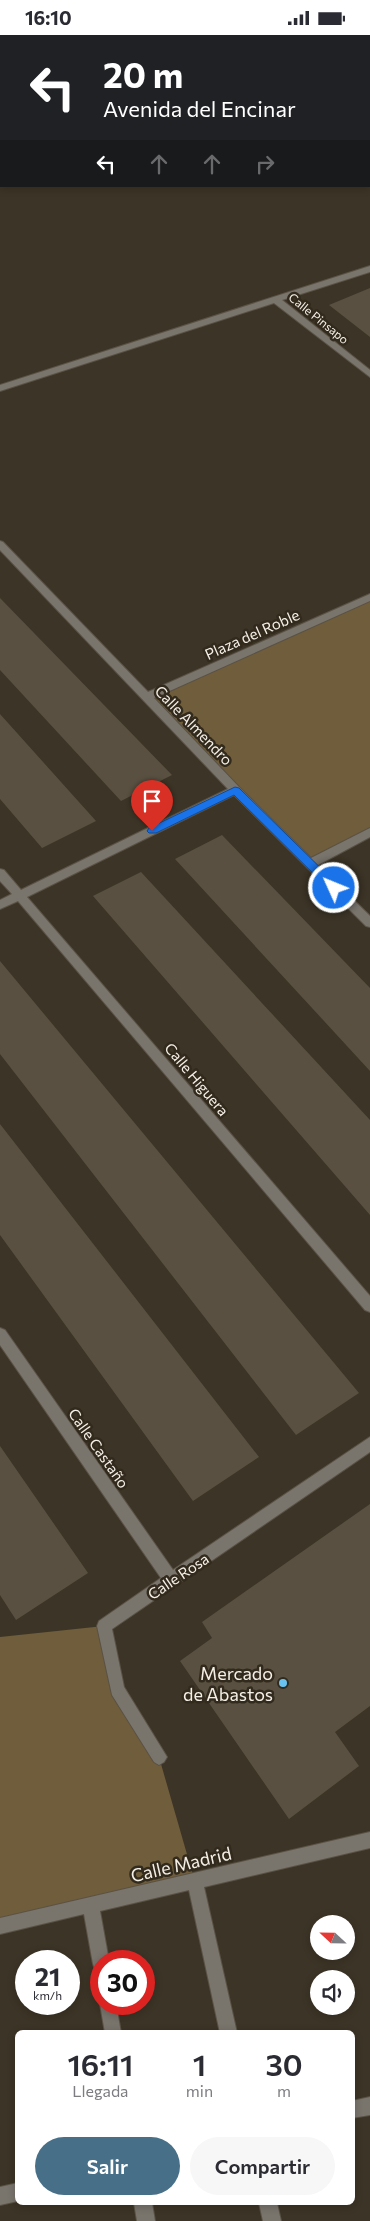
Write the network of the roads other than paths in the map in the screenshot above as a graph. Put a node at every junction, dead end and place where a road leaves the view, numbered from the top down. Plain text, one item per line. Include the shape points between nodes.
1 (370, 269) edge
2 (276, 300) junction
3 (370, 374) edge
4 (0, 388) edge
5 (0, 544) edge
6 (370, 597) edge
7 (146, 697) junction
8 (235, 790) junction
9 (370, 832) edge
10 (310, 864) junction
11 (0, 873) edge
12 (19, 895) junction
13 (0, 905) edge
14 (370, 923) edge
15 (370, 1306) edge
16 (0, 1334) edge
17 (370, 1445) edge
18 (172, 1580) junction
19 (159, 1757) dead end
20 (370, 1840) edge
21 (195, 1882) junction
22 (91, 1905) junction
23 (0, 1926) edge
24 (99, 1950) edge
25 (110, 2015) edge
26 (112, 2030) edge
27 (229, 2030) edge
28 (370, 2106) edge
29 (355, 2109) edge
30 (15, 2193) edge
31 (0, 2196) edge
32 (143, 2205) edge
33 (268, 2205) edge
34 (146, 2221) edge
35 (272, 2221) edge

1 - 2 street
2 - 3 street, Calle Pinsapo
2 - 4 street
5 - 7 street, Calle Almendro
6 - 7 street, Plaza del Roble
7 - 8 street, Calle Almendro
8 - 10 street, Calle Almendro
8 - 12 street
9 - 10 street
10 - 14 street, Calle Almendro
11 - 12 street, Calle Higuera
12 - 13 street
12 - 15 street, Calle Higuera
16 - 18 street, Calle Castaño
17 - 18 street, Calle Rosa
18 - 19 street, Calle Rosa via 104,1627 116,1690
20 - 21 street, Calle Madrid
21 - 22 street, Calle Madrid
21 - 27 street
22 - 23 street, Calle Madrid
22 - 24 street
25 - 26 street
28 - 29 street
30 - 31 street
32 - 34 street
33 - 35 street

